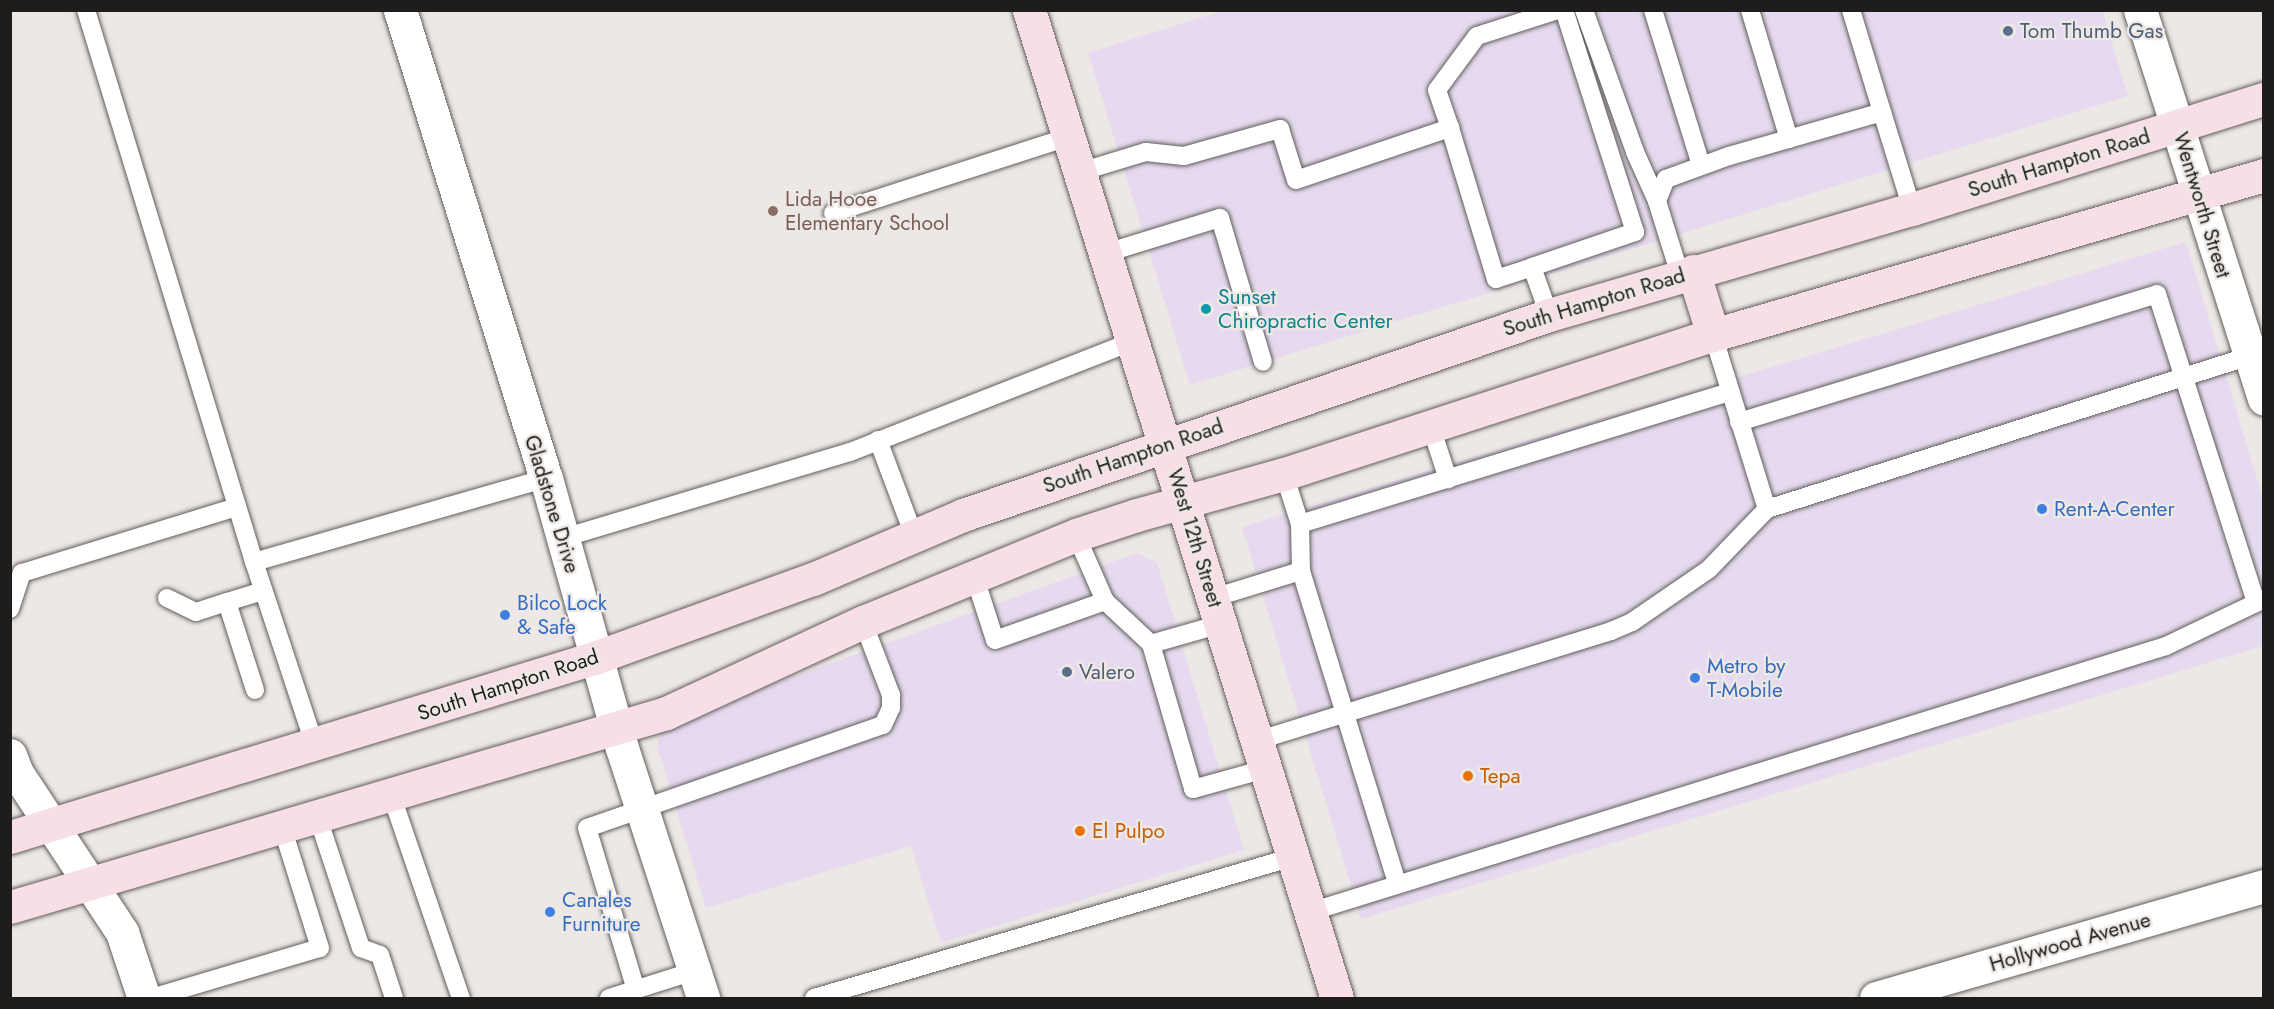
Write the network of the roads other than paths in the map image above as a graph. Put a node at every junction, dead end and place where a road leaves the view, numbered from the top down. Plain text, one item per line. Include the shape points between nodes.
1 (86, 10) edge
2 (400, 10) edge
3 (1029, 10) edge
4 (1558, 10) edge
5 (1564, 10) edge
6 (1584, 10) edge
7 (1653, 10) edge
8 (1750, 10) edge
9 (1851, 10) edge
10 (2140, 10) edge
11 (2264, 99) edge
12 (1882, 112) junction
13 (2177, 126) junction
14 (1450, 128) junction
15 (1069, 138) junction
16 (1789, 139) junction
17 (1701, 165) junction
18 (1080, 172) junction
19 (2264, 175) edge
20 (2197, 195) junction
21 (1657, 201) junction
22 (1912, 209) junction
23 (833, 213) dead end
24 (1106, 254) junction
25 (1532, 267) junction
26 (1686, 273) junction
27 (1549, 315) junction
28 (1713, 335) junction
29 (1133, 341) junction
30 (2250, 356) junction
31 (1263, 362) dead end
32 (2183, 376) junction
33 (1730, 392) junction
34 (2264, 399) edge
35 (1739, 422) junction
36 (1431, 427) junction
37 (878, 440) junction
38 (1165, 444) junction
39 (1284, 474) junction
40 (546, 478) junction
41 (1448, 479) junction
42 (1183, 501) junction
43 (237, 507) junction
44 (1767, 509) junction
45 (1300, 524) junction
46 (1076, 535) junction
47 (914, 536) junction
48 (563, 538) junction
49 (254, 562) junction
50 (1301, 571) junction
51 (974, 575) junction
52 (263, 591) junction
53 (167, 598) dead end
54 (1105, 601) junction
55 (2260, 601) edge
56 (227, 602) junction
57 (10, 609) edge
58 (1217, 611) junction
59 (863, 622) junction
60 (1151, 644) junction
61 (597, 657) junction
62 (255, 690) dead end
63 (1345, 713) junction
64 (616, 727) junction
65 (315, 746) junction
66 (10, 755) edge
67 (1260, 755) junction
68 (391, 794) junction
69 (644, 809) junction
70 (317, 815) junction
71 (51, 825) junction
72 (282, 827) junction
73 (10, 837) edge
74 (1291, 858) junction
75 (90, 883) junction
76 (1397, 884) junction
77 (2264, 886) edge
78 (10, 907) edge
79 (1310, 912) junction
80 (698, 985) edge
81 (636, 990) junction
82 (144, 999) edge
83 (150, 999) edge
84 (394, 999) edge
85 (461, 999) edge
86 (609, 999) edge
87 (814, 999) edge
88 (1337, 999) edge
89 (1876, 999) edge

1 - 43 lane
2 - 40 street, Gladstone Drive
3 - 15 main road, West 12th Street
4 - 14 lane via 1477,36 1437,90
5 - 25 lane via 1635,232
6 - 21 lane via 1635,152
7 - 17 lane
8 - 16 lane
9 - 12 lane
10 - 13 street, Wentworth Street
11 - 13 main road, South Hampton Road
12 - 16 lane
12 - 22 lane
13 - 20 street, Wentworth Street
13 - 22 main road, South Hampton Road
14 - 18 lane via 1296,180 1281,129 1184,156 1146,152
14 - 25 lane via 1496,279
15 - 18 main road, West 12th Street
15 - 23 lane
16 - 17 lane
17 - 21 lane via 1666,180
18 - 24 main road, West 12th Street
19 - 20 main road
20 - 28 main road
20 - 30 street, Wentworth Street
21 - 26 lane
22 - 26 main road, South Hampton Road
24 - 29 main road, West 12th Street
24 - 31 lane via 1220,218
25 - 27 lane
26 - 27 main road, South Hampton Road
26 - 28 main road
27 - 38 main road, South Hampton Road
28 - 33 lane
28 - 36 main road
29 - 37 lane
29 - 38 main road, West 12th Street
30 - 32 lane
30 - 34 street, Wentworth Street
32 - 35 lane via 2157,294
32 - 44 lane
32 - 55 lane
33 - 35 lane
33 - 41 lane
35 - 44 lane
36 - 39 main road
36 - 41 lane
37 - 47 lane
37 - 48 lane via 850,452
38 - 42 main road, West 12th Street
38 - 47 main road, South Hampton Road
39 - 42 main road
39 - 45 lane
40 - 48 street, Gladstone Drive
40 - 49 lane
41 - 45 lane
42 - 46 main road
42 - 58 main road, West 12th Street
43 - 49 lane
43 - 57 lane via 22,573
44 - 63 lane via 1709,568 1632,622
45 - 50 lane
46 - 51 main road
46 - 54 lane
47 - 61 main road, South Hampton Road via 813,579
48 - 61 street, Gladstone Drive
49 - 52 lane
50 - 58 lane
50 - 63 lane
51 - 54 lane via 995,639
51 - 59 main road
52 - 56 lane
52 - 65 lane
53 - 56 lane via 196,612
54 - 60 lane
55 - 76 lane via 2166,646
56 - 62 lane
58 - 60 lane
58 - 67 main road, West 12th Street
59 - 64 main road via 666,713
59 - 69 lane via 891,695 891,708 883,725
60 - 67 lane via 1193,789
61 - 64 street, Gladstone Drive
61 - 65 main road, South Hampton Road
63 - 67 lane
63 - 76 lane
64 - 68 main road
64 - 69 street, Gladstone Drive
65 - 71 main road, South Hampton Road
66 - 71 street via 16,773
67 - 74 main road, West 12th Street
68 - 70 main road
68 - 85 lane
69 - 80 street, Gladstone Drive
69 - 81 lane via 587,828
70 - 72 main road
70 - 84 lane via 361,948 380,955
71 - 73 main road, South Hampton Road
71 - 75 street
72 - 75 main road
72 - 83 lane via 320,948
74 - 79 main road, West 12th Street
74 - 87 lane
75 - 78 main road
75 - 82 street via 122,932
76 - 79 lane
77 - 89 street, Hollywood Avenue
79 - 88 main road, West 12th Street
80 - 81 lane
81 - 86 lane

